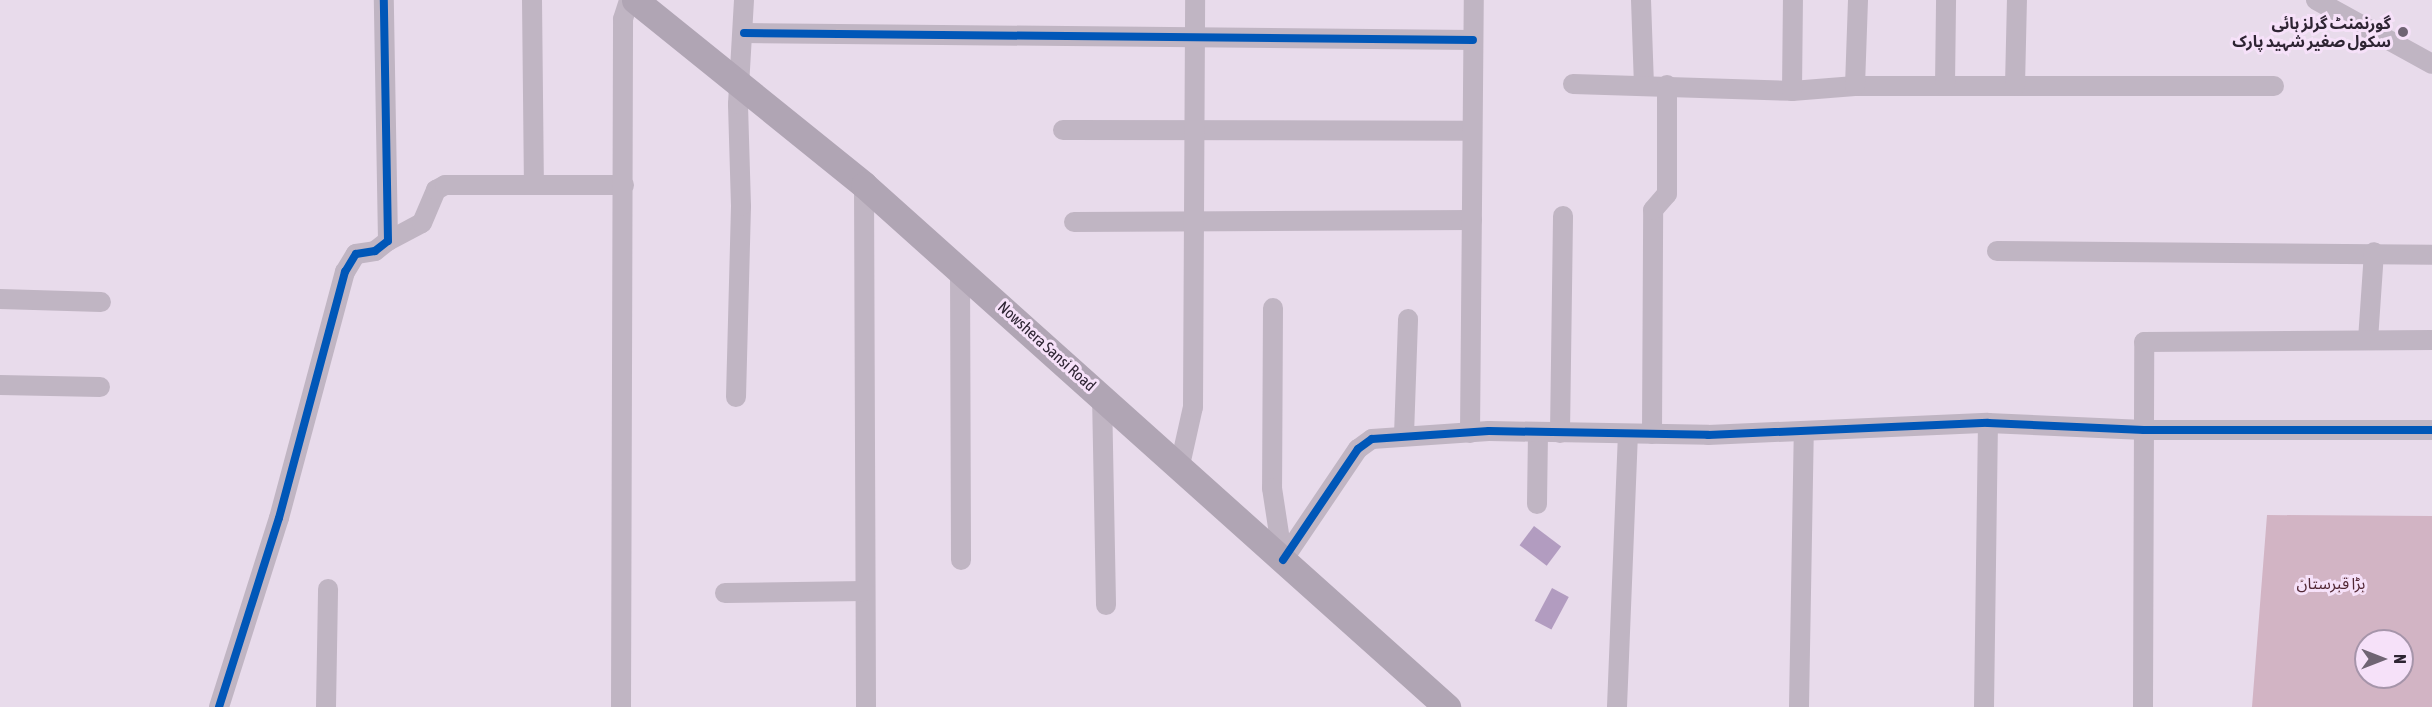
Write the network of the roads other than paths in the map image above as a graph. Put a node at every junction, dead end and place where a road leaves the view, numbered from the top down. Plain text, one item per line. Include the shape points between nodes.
1 (384, 0) edge
2 (532, 0) edge
3 (629, 0) edge
4 (634, 0) edge
5 (744, 0) edge
6 (1195, 0) edge
7 (1474, 0) edge
8 (1641, 0) edge
9 (1793, 0) edge
10 (1858, 0) edge
11 (1946, 0) edge
12 (2017, 0) edge
13 (2316, 0) edge
14 (744, 33) junction
15 (1195, 37) junction
16 (1473, 40) junction
17 (2432, 64) edge
18 (740, 82) junction
19 (1573, 84) dead end
20 (1644, 86) junction
21 (1667, 86) junction
22 (1856, 86) junction
23 (1945, 86) junction
24 (2015, 86) junction
25 (2274, 86) dead end
26 (1792, 91) junction
27 (1064, 130) dead end
28 (1195, 130) junction
29 (1472, 131) junction
30 (864, 184) junction
31 (534, 185) junction
32 (624, 185) junction
33 (1563, 216) dead end
34 (1472, 220) junction
35 (1194, 221) junction
36 (1074, 222) dead end
37 (388, 241) junction
38 (1997, 251) dead end
39 (2374, 252) junction
40 (2432, 255) edge
41 (960, 269) junction
42 (0, 299) edge
43 (101, 302) dead end
44 (1273, 308) dead end
45 (1408, 319) dead end
46 (2368, 340) junction
47 (2432, 340) edge
48 (0, 385) edge
49 (100, 387) dead end
50 (1102, 395) junction
51 (736, 397) dead end
52 (1988, 423) junction
53 (2144, 430) junction
54 (2432, 430) edge
55 (1538, 432) junction
56 (1804, 432) junction
57 (1470, 433) junction
58 (1560, 433) junction
59 (1628, 434) junction
60 (1652, 434) junction
61 (1404, 435) junction
62 (1180, 465) junction
63 (1537, 504) dead end
64 (961, 560) dead end
65 (1282, 560) junction
66 (328, 589) dead end
67 (866, 591) junction
68 (725, 593) dead end
69 (1106, 605) dead end
70 (219, 707) edge
71 (326, 707) edge
72 (621, 707) edge
73 (866, 707) edge
74 (1447, 707) edge
75 (1617, 707) edge
76 (1799, 707) edge
77 (1984, 707) edge
78 (2143, 707) edge

1 - 37 street
2 - 31 street
3 - 32 street via 623,19
4 - 18 main road, Nowshera Sansi Road
5 - 14 street
6 - 15 street
7 - 16 street
8 - 20 street
9 - 26 street
10 - 22 street
11 - 23 street
12 - 24 street
13 - 17 street
14 - 15 street
14 - 18 street
15 - 16 street
15 - 28 street
16 - 29 street
18 - 30 main road, Nowshera Sansi Road
18 - 51 street
19 - 20 street
20 - 21 street
21 - 26 street
21 - 60 street via 1667,194 1653,210
22 - 23 street
22 - 26 street
23 - 24 street
24 - 25 street
27 - 28 street
28 - 29 street
28 - 35 street
29 - 34 street
30 - 41 main road, Nowshera Sansi Road
30 - 67 street
31 - 32 street
31 - 37 street via 439,186 422,224
32 - 72 street
33 - 58 street
34 - 35 street
34 - 57 street
35 - 36 street
35 - 62 street via 1193,407
37 - 70 street via 375,251 356,254 345,272 279,518
38 - 39 street
39 - 40 street
39 - 46 street
41 - 50 main road, Nowshera Sansi Road
41 - 64 street
42 - 43 street
44 - 65 street via 1272,488
45 - 61 street
46 - 47 street
46 - 53 street via 2145,342
48 - 49 street
50 - 62 main road, Nowshera Sansi Road
50 - 69 street
52 - 53 street
52 - 56 street
52 - 77 street
53 - 54 street
53 - 78 street
55 - 57 street
55 - 58 street
55 - 63 street
56 - 60 street
56 - 76 street
57 - 61 street
58 - 59 street
59 - 60 street
59 - 75 street
61 - 65 street via 1363,442
62 - 65 main road, Nowshera Sansi Road
65 - 74 main road, Nowshera Sansi Road
66 - 71 street
67 - 68 street
67 - 73 street

